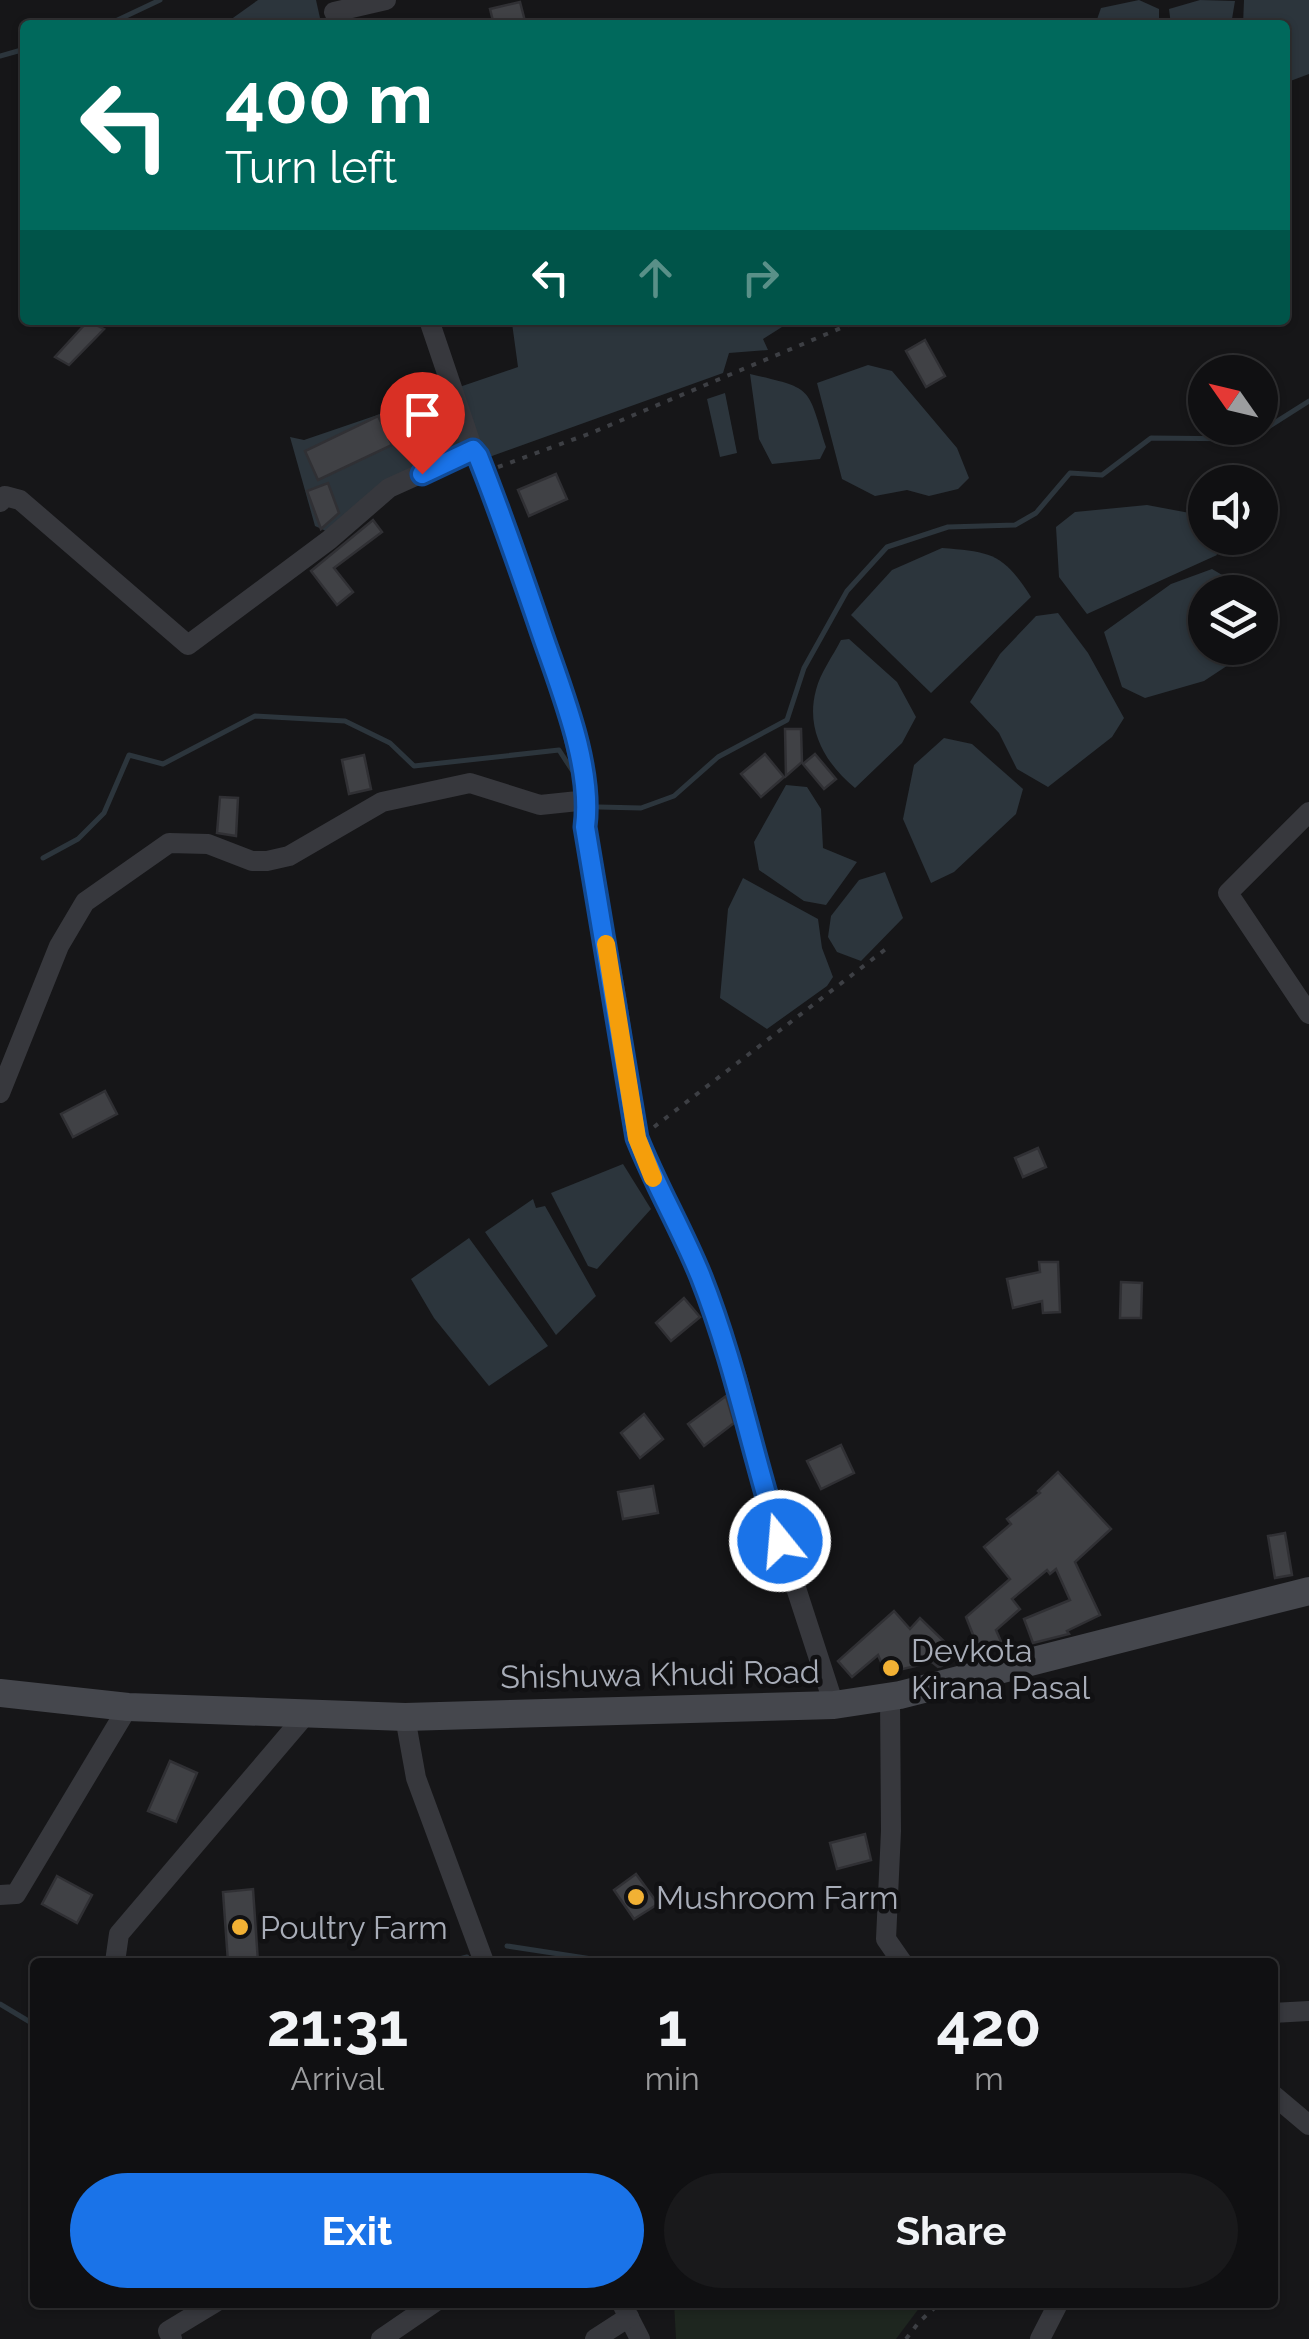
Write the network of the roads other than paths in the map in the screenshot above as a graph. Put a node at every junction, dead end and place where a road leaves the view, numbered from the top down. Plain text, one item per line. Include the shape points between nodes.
1 (386, 0) edge
2 (334, 12) edge
3 (431, 325) edge
4 (473, 450) junction
5 (0, 502) edge
6 (588, 800) junction
7 (1309, 812) edge
8 (1309, 1014) edge
9 (0, 1094) edge
10 (1309, 1591) edge
11 (0, 1693) edge
12 (890, 1697) junction
13 (834, 1705) junction
14 (128, 1707) junction
15 (308, 1712) junction
16 (404, 1717) junction
17 (0, 1895) edge
18 (116, 1958) edge
19 (483, 1958) edge
20 (899, 1958) edge
21 (1309, 2011) edge
22 (1278, 2014) edge
23 (1278, 2099) edge
24 (1309, 2125) edge
25 (206, 2308) edge
26 (426, 2308) edge
27 (1056, 2308) edge
28 (625, 2310) edge
29 (172, 2339) edge
30 (381, 2339) edge
31 (595, 2339) edge
32 (640, 2339) edge
33 (1040, 2339) edge

1 - 2 street
3 - 4 street
4 - 5 street via 389,488 188,644 20,500 5,496
4 - 6 street via 568,709
6 - 9 street via 540,805 470,783 382,802 289,856 267,861 208,844 169,843 85,902 58,946
6 - 13 street via 585,827 637,1138 700,1274 737,1378 770,1508
7 - 8 street via 1228,893
10 - 12 main road, Shishuwa Khudi Road
11 - 14 main road, Shishuwa Khudi Road
12 - 13 main road, Shishuwa Khudi Road
12 - 20 street via 886,1939
13 - 16 main road, Shishuwa Khudi Road
14 - 15 main road, Shishuwa Khudi Road
14 - 17 street via 16,1894
15 - 16 main road, Shishuwa Khudi Road
15 - 18 street via 119,1934
16 - 19 street via 416,1778
21 - 22 street
23 - 24 street
25 - 29 street via 168,2331
26 - 30 street
27 - 33 street
28 - 31 street
28 - 32 street

